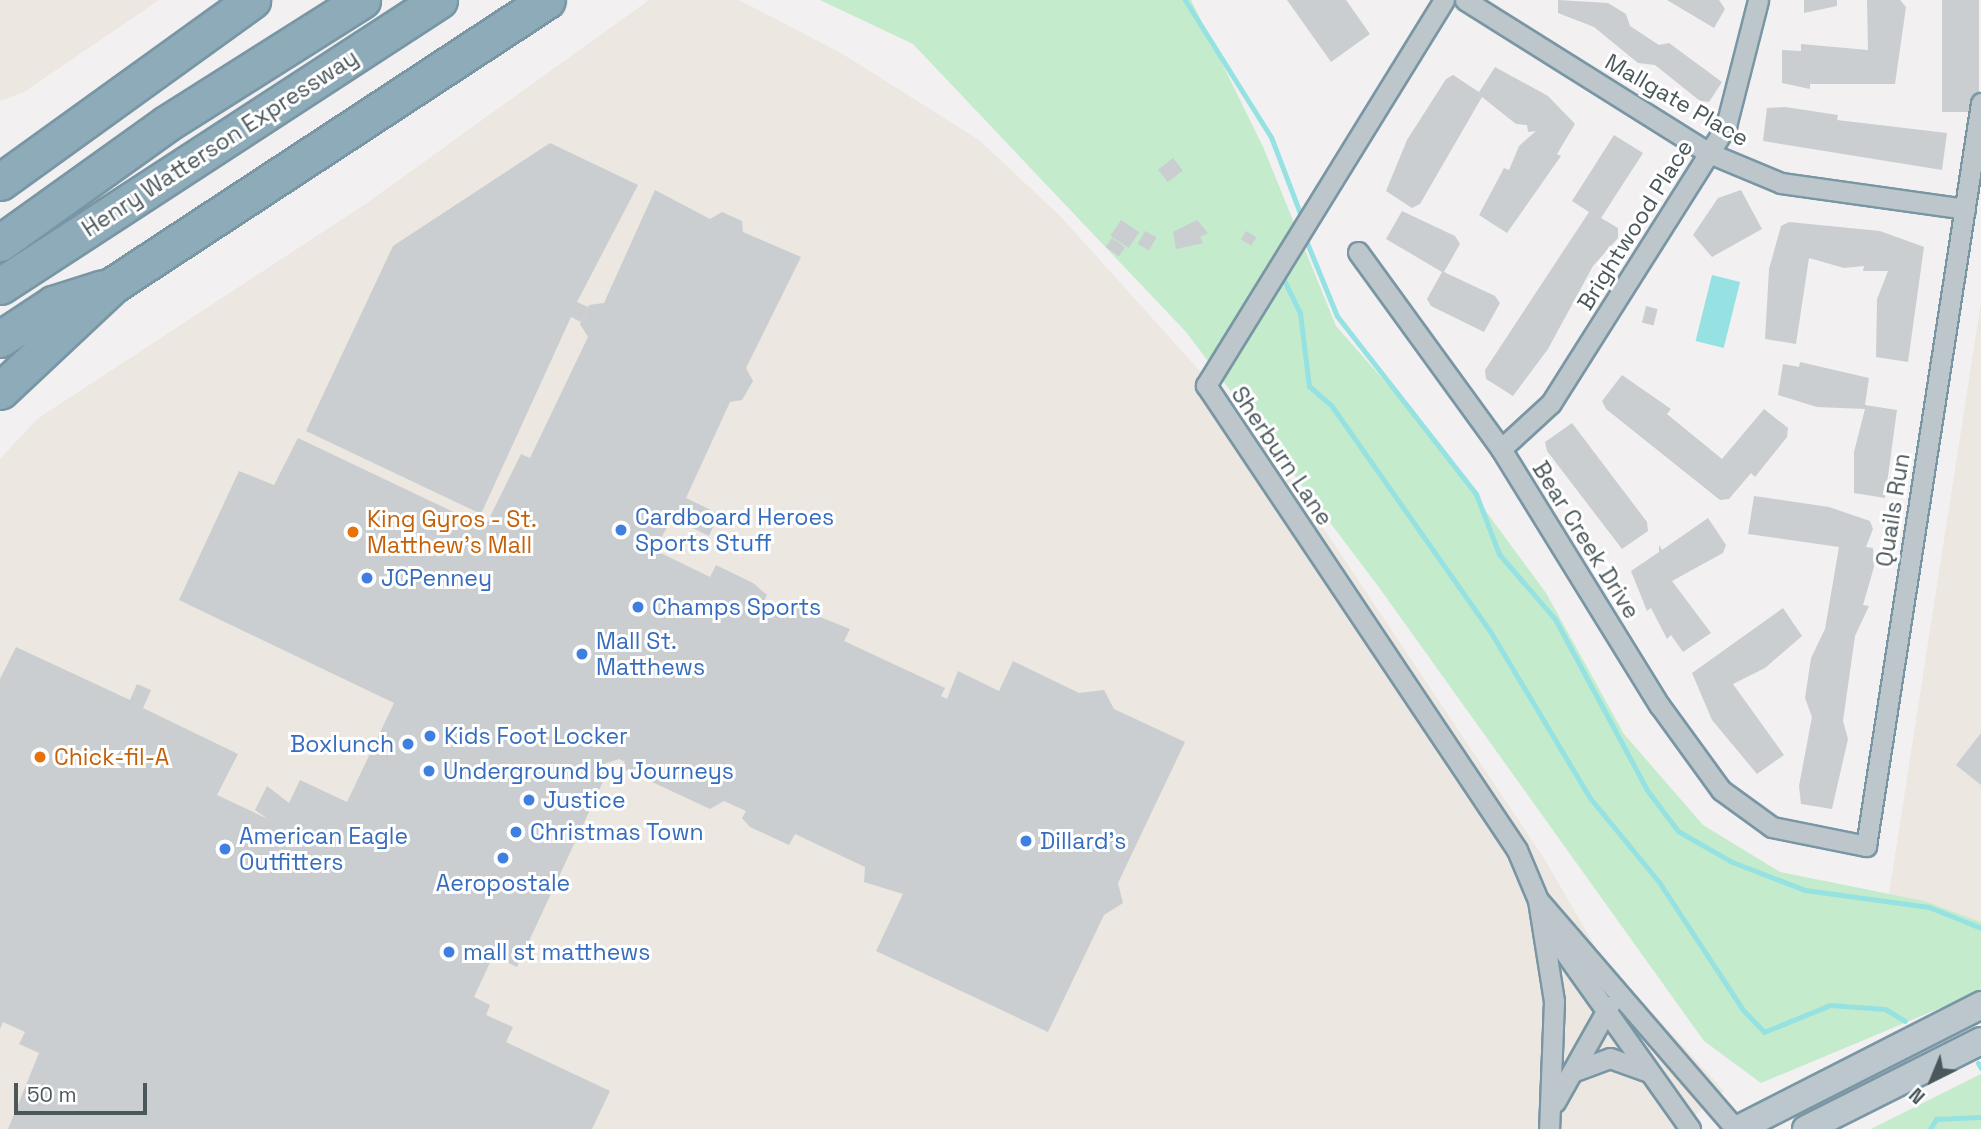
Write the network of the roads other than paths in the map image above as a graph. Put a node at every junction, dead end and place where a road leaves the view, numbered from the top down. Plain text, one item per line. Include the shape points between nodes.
1 (252, 0) edge
2 (362, 0) edge
3 (439, 0) edge
4 (547, 0) edge
5 (1444, 0) edge
6 (1465, 0) edge
7 (1758, 0) edge
8 (1981, 103) edge
9 (72, 133) junction
10 (0, 152) edge
11 (1709, 153) junction
12 (0, 182) edge
13 (1965, 209) junction
14 (0, 243) edge
15 (1358, 252) dead end
16 (113, 285) junction
17 (0, 286) edge
18 (0, 339) edge
19 (0, 391) edge
20 (1501, 449) junction
21 (1789, 833) joint
22 (1539, 908) junction
23 (1616, 993) junction
24 (1981, 1005) edge
25 (1604, 1015) junction
26 (1981, 1041) edge
27 (1645, 1071) junction
28 (1572, 1072) junction
29 (1550, 1119) edge
30 (1690, 1129) edge
31 (1737, 1129) edge
32 (1806, 1129) edge

1 - 9 highway
2 - 14 highway, Henry Watterson Expressway via 166,124
3 - 17 highway, Henry Watterson Expressway
4 - 16 highway
5 - 22 street, Sherburn Lane via 1206,385 1517,850
6 - 11 street, Mallgate Place
7 - 11 street, Brightwood Place via 1726,125
8 - 13 street, Quails Run
9 - 10 highway
9 - 12 highway
11 - 13 street, Mallgate Place via 1781,183
11 - 20 street, Brightwood Place via 1551,402
13 - 21 street, Quails Run via 1866,846
15 - 20 street, Bear Creek Drive
16 - 18 highway via 53,304
16 - 19 highway
20 - 21 street, Bear Creek Drive via 1683,740 1745,813
22 - 23 street, Sherburn Lane
22 - 25 street, Sherburn Lane
22 - 29 street, Sherburn Lane via 1556,1033
23 - 25 street, Sherburn Lane
23 - 31 street, Sherburn Lane
24 - 31 street
25 - 27 street, Sherburn Lane
25 - 28 street, Sherburn Lane
26 - 32 street
27 - 28 street via 1610,1058
27 - 30 street, Sherburn Lane
28 - 29 street, Sherburn Lane

